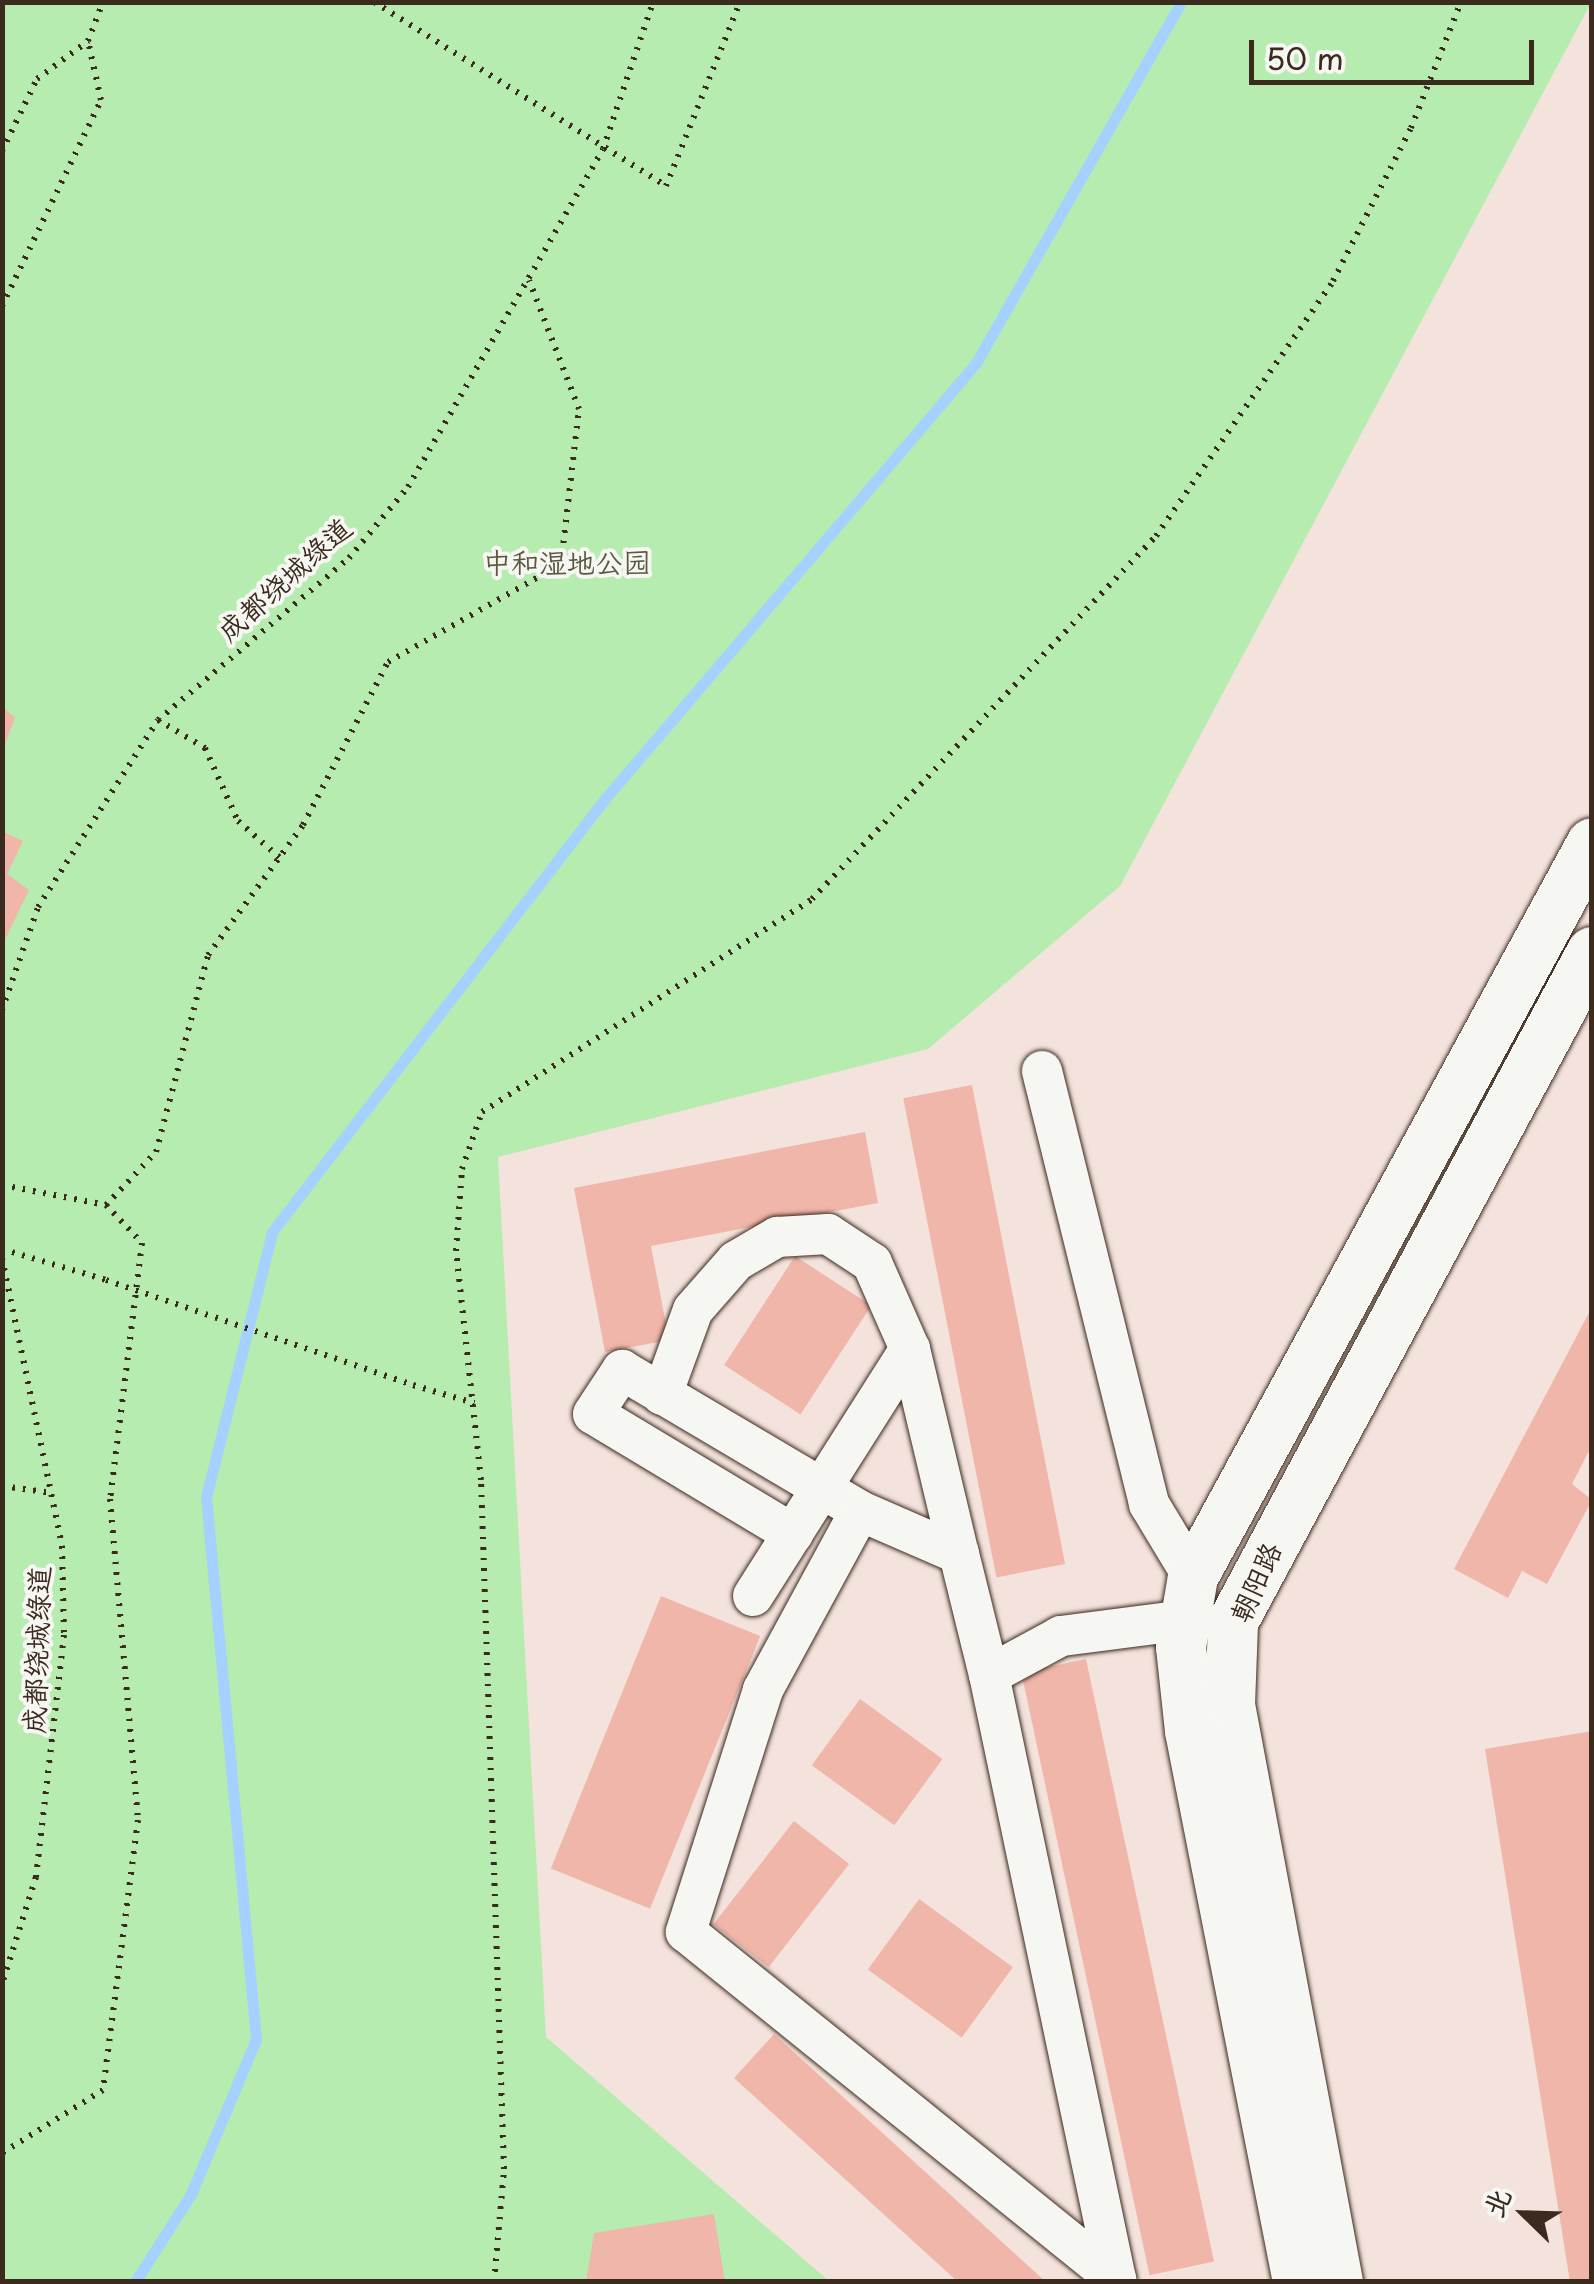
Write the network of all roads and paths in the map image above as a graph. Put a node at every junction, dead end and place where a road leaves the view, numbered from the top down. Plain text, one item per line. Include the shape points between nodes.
1 (103, 2) edge
2 (374, 2) edge
3 (653, 2) edge
4 (740, 2) edge
5 (1460, 2) edge
6 (88, 40) junction
7 (602, 149) junction
8 (2, 151) edge
9 (528, 278) junction
10 (2, 306) edge
11 (158, 720) junction
12 (1592, 842) edge
13 (280, 858) junction
14 (1592, 952) edge
15 (2, 1010) edge
16 (1042, 1071) dead end
17 (2, 1184) edge
18 (106, 1204) junction
19 (2, 1248) edge
20 (2, 1258) edge
21 (910, 1349) junction
22 (662, 1395) junction
23 (474, 1403) junction
24 (2, 1486) edge
25 (821, 1490) junction
26 (52, 1494) junction
27 (860, 1511) junction
28 (792, 1534) junction
29 (960, 1554) junction
30 (753, 1596) dead end
31 (1189, 1599) junction
32 (990, 1675) junction
33 (2, 1984) edge
34 (2, 2153) edge
35 (494, 2282) edge
36 (1298, 2282) edge
37 (1338, 2282) edge

1 - 6 path
2 - 7 path
3 - 7 path, 成都绕城绿道
4 - 7 path via 666,186
5 - 23 path via 1411,128 1334,281 1156,536 812,899 482,1112 462,1169 456,1251
6 - 8 path via 37,79
6 - 10 path via 100,100
7 - 9 path, 成都绕城绿道
9 - 11 path, 成都绕城绿道 via 408,487 349,558
9 - 13 path via 579,410 561,564 388,662
11 - 13 path via 206,748 238,821
11 - 15 path, 成都绕城绿道 via 38,908
12 - 31 main road
13 - 18 path via 208,954 156,1152
14 - 37 main road, 朝阳路 via 1233,1622 1230,1706
16 - 31 street, 朝阳路 via 1149,1504
17 - 18 path
18 - 34 path via 142,1243 110,1499 138,1820 103,2090
19 - 23 path, bridge
20 - 26 path, 成都绕城绿道
21 - 22 street via 872,1262 828,1234 778,1237 736,1261 693,1310
21 - 25 street
21 - 29 street
22 - 25 street
22 - 28 street via 622,1370 593,1414
23 - 35 path via 504,2169
24 - 26 path
25 - 27 street
25 - 28 street
26 - 33 path, 成都绕城绿道 via 64,1635 53,1771 36,1877
27 - 29 street
27 - 32 street via 762,1690 686,1932 1116,2279
28 - 30 street
29 - 32 street
31 - 32 street via 1060,1636
31 - 36 main road, 朝阳路 via 1190,1731

